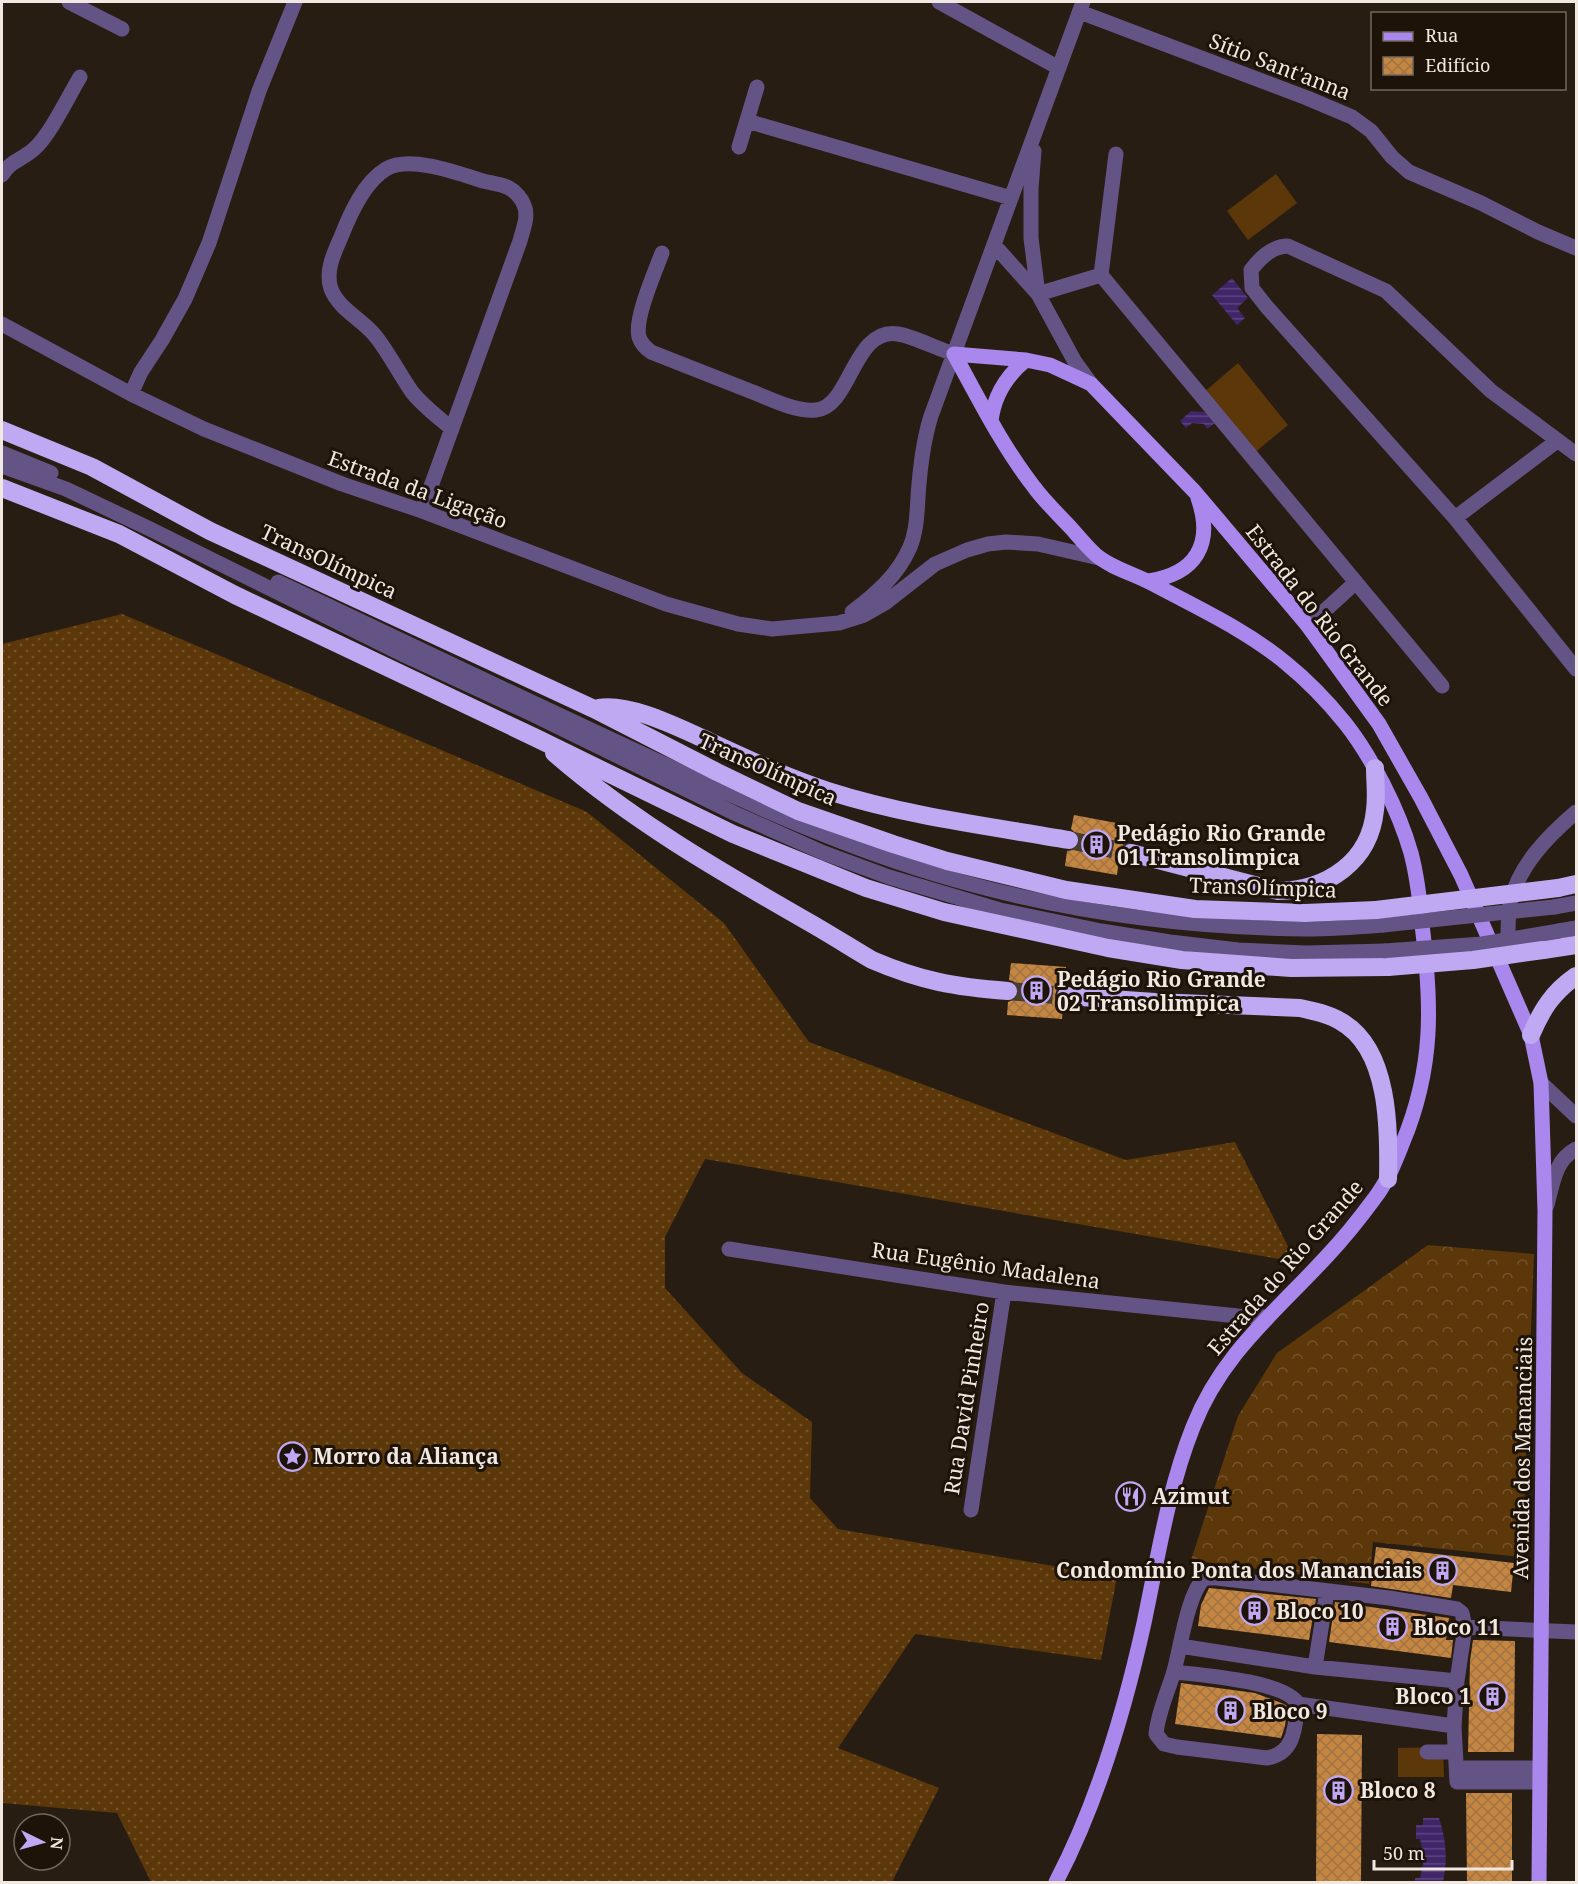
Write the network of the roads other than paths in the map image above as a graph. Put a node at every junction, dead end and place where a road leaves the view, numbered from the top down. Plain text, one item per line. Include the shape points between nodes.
1 (69, 2) edge
2 (295, 2) edge
3 (939, 2) edge
4 (1082, 7) edge
5 (122, 28) dead end
6 (1059, 68) junction
7 (80, 77) dead end
8 (757, 87) dead end
9 (747, 121) junction
10 (1036, 130) junction
11 (739, 147) dead end
12 (1116, 154) dead end
13 (2, 175) edge
14 (1011, 198) junction
15 (995, 246) junction
16 (1576, 248) edge
17 (662, 253) dead end
18 (1101, 276) junction
19 (1038, 294) junction
20 (2, 324) edge
21 (954, 354) junction
22 (1026, 360) junction
23 (1091, 384) junction
24 (130, 394) junction
25 (991, 422) junction
26 (452, 429) junction
27 (2, 430) edge
28 (1557, 441) junction
29 (2, 453) edge
30 (1576, 454) edge
31 (2, 466) edge
32 (2, 488) edge
33 (1195, 492) junction
34 (422, 512) junction
35 (1455, 518) junction
36 (1099, 558) junction
37 (1148, 581) junction
38 (1356, 582) junction
39 (839, 623) junction
40 (1308, 626) junction
41 (1576, 669) edge
42 (1442, 686) dead end
43 (594, 709) junction
44 (536, 738) junction
45 (1375, 768) junction
46 (1576, 812) edge
47 (1069, 840) tunnel mouth
48 (1131, 853) tunnel mouth
49 (1576, 884) edge
50 (1576, 903) edge
51 (1380, 918) junction
52 (1576, 928) edge
53 (1576, 945) edge
54 (1387, 959) junction
55 (1505, 974) junction
56 (1576, 976) edge
57 (1008, 991) tunnel mouth
58 (1066, 996) tunnel mouth
59 (1531, 1035) junction
60 (1541, 1083) junction
61 (1576, 1116) edge
62 (1576, 1149) edge
63 (1388, 1179) junction
64 (1545, 1211) junction
65 (729, 1249) dead end
66 (1004, 1292) junction
67 (1238, 1316) junction
68 (1266, 1317) junction
69 (1248, 1337) junction
70 (971, 1510) dead end
71 (1327, 1591) junction
72 (1465, 1627) junction
73 (1541, 1630) junction
74 (1576, 1632) edge
75 (1179, 1646) junction
76 (1316, 1666) junction
77 (1174, 1672) junction
78 (1458, 1681) junction
79 (1298, 1704) junction
80 (1454, 1726) junction
81 (1427, 1752) dead end
82 (1457, 1767) junction
83 (1539, 1775) junction
84 (1056, 1882) edge
85 (1539, 1882) edge

1 - 5 street
2 - 24 street via 259,91 209,243 185,299
3 - 6 street
4 - 6 street, Estrada do Rio Grande
4 - 16 street, Sítio Sant'anna via 1352,117 1371,131 1409,172
6 - 10 street, Estrada do Rio Grande
7 - 13 street via 46,135 34,149 10,163
8 - 9 street
9 - 11 street
9 - 14 street
10 - 14 street, Estrada do Rio Grande
10 - 19 street, Estrada do Rio Grande via 1031,238
12 - 18 street
14 - 15 street, Estrada do Rio Grande
15 - 19 street
15 - 21 street, Estrada do Rio Grande
17 - 21 street via 639,323 639,337 645,347 785,404 817,410 826,406 835,399 871,341 885,334 899,334
18 - 19 street
18 - 38 street
19 - 23 street, Estrada do Rio Grande
20 - 24 street, Estrada da Ligação
21 - 22 main road, Estrada do Rio Grande
21 - 25 main road, Estrada do Rio Grande
21 - 39 street via 925,437 910,547 885,585
22 - 23 main road, Estrada do Rio Grande via 1050,365
22 - 25 main road via 1001,388
23 - 33 main road, Estrada do Rio Grande
24 - 34 street, Estrada da Ligação via 204,429
25 - 36 main road, Estrada do Rio Grande via 1034,487
26 - 26 street via 412,392 375,335 346,311 329,282 332,258 366,189 396,165 443,169 509,188 525,206 520,241
26 - 34 street
27 - 43 highway, TransOlímpica via 92,467 210,531
28 - 30 street
28 - 35 street
28 - 35 street via 1491,391 1386,291 1288,246 1266,253 1251,270 1252,288
29 - 51 street, TransOlímpica via 807,830 894,861 975,886 1045,901 1187,923 1307,929
31 - 54 street via 66,489 734,813 889,877 1000,910 1101,931 1261,951
32 - 44 highway via 118,534 235,595
33 - 37 main road via 1204,526 1198,551 1181,572
33 - 40 main road, Estrada do Rio Grande
34 - 39 street, Estrada da Ligação via 666,604 738,624 772,629
35 - 41 street
36 - 37 main road, Estrada do Rio Grande
36 - 39 street, Estrada da Ligação via 1038,544 988,544 935,564 885,603
37 - 45 main road, Estrada do Rio Grande via 1285,662 1346,724
38 - 40 street
38 - 42 street
40 - 55 main road, Estrada do Rio Grande via 1379,724 1421,798
43 - 47 highway via 622,709 676,726 827,791 923,815
43 - 51 highway, TransOlímpica via 798,811 947,861 1066,890 1195,909
44 - 54 highway via 733,834 866,888 944,912 1182,960 1291,968
44 - 57 highway via 636,819 872,960 936,983
45 - 48 highway via 1376,810 1369,834 1355,859 1323,883 1278,891
45 - 63 main road, Estrada do Rio Grande via 1411,853 1430,1013 1421,1087
46 - 55 street via 1531,858 1520,879 1510,905
49 - 51 highway, TransOlímpica, bridge
50 - 51 street, TransOlímpica, bridge
52 - 54 street, bridge
53 - 54 highway, bridge via 1473,960
55 - 59 main road, Estrada do Rio Grande
56 - 59 highway via 1541,1012
58 - 63 highway via 1300,1008 1342,1021 1371,1056 1384,1091 1389,1133
59 - 60 main road, Avenida dos Mananciais
60 - 61 street
60 - 64 main road, Avenida dos Mananciais
62 - 64 street via 1565,1155 1558,1167
63 - 68 main road, Estrada do Rio Grande via 1330,1253
64 - 73 main road, Avenida dos Mananciais
65 - 66 street, Rua Eugênio Madalena
66 - 67 street, Rua Eugênio Madalena
66 - 70 street, Rua David Pinheiro
67 - 68 street, Rua Eugênio Madalena
67 - 69 street
68 - 69 main road, Estrada do Rio Grande
69 - 84 main road, Estrada do Rio Grande via 1213,1385 1194,1426 1178,1472 1133,1667 1102,1774
71 - 72 street via 1450,1607 1462,1613
71 - 75 street via 1204,1578 1193,1596
71 - 76 street
72 - 73 street
72 - 78 street
73 - 74 street
73 - 83 main road, Avenida dos Mananciais
75 - 76 street
75 - 77 street
76 - 78 street
77 - 79 street via 1279,1689 1293,1696
77 - 79 street via 1157,1720 1156,1734 1164,1744 1267,1758 1277,1756 1285,1751 1295,1729
78 - 80 street
79 - 80 street
80 - 82 street
81 - 82 street
82 - 83 street
83 - 85 main road, Avenida dos Mananciais

